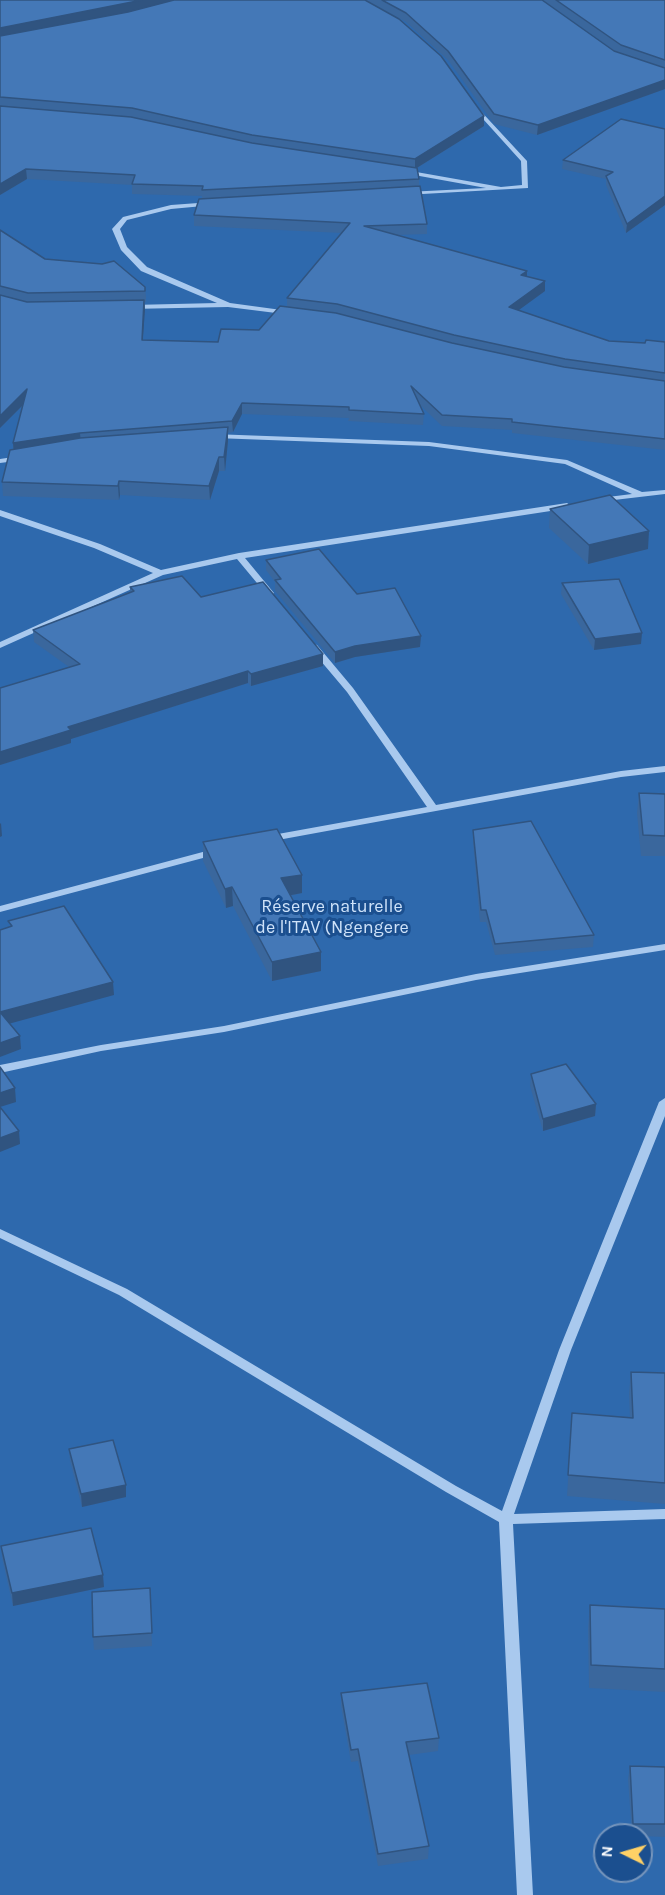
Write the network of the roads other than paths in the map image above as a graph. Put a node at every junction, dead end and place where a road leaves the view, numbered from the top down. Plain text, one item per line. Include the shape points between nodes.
1 (470, 100) edge
2 (397, 171) edge
3 (501, 189) junction
4 (397, 194) edge
5 (226, 203) edge
6 (228, 305) junction
7 (128, 307) edge
8 (301, 315) edge
9 (205, 437) edge
10 (34, 455) edge
11 (0, 461) edge
12 (665, 492) edge
13 (640, 494) junction
14 (593, 501) edge
15 (581, 504) edge
16 (0, 513) edge
17 (239, 556) junction
18 (160, 573) junction
19 (276, 601) edge
20 (306, 636) edge
21 (0, 645) edge
22 (665, 769) edge
23 (433, 808) junction
24 (252, 843) edge
25 (230, 849) edge
26 (0, 909) edge
27 (665, 947) edge
28 (0, 1069) edge
29 (665, 1102) edge
30 (0, 1233) edge
31 (665, 1514) edge
32 (506, 1519) junction
33 (525, 1895) edge

1 - 3 street via 524,161 526,186
2 - 3 street
3 - 4 street
5 - 6 street via 171,207 126,218 116,229 124,248 144,269
6 - 7 street
6 - 8 street
9 - 13 street via 429,444 555,460
10 - 11 street
12 - 13 street
13 - 14 street
15 - 17 street
16 - 18 street via 97,546
17 - 18 street
17 - 19 street
18 - 21 street
20 - 23 street via 350,690
22 - 23 street
23 - 24 street
25 - 26 street
27 - 28 street via 476,978
29 - 32 street via 565,1350
30 - 32 street via 123,1292
31 - 32 street
32 - 33 street

